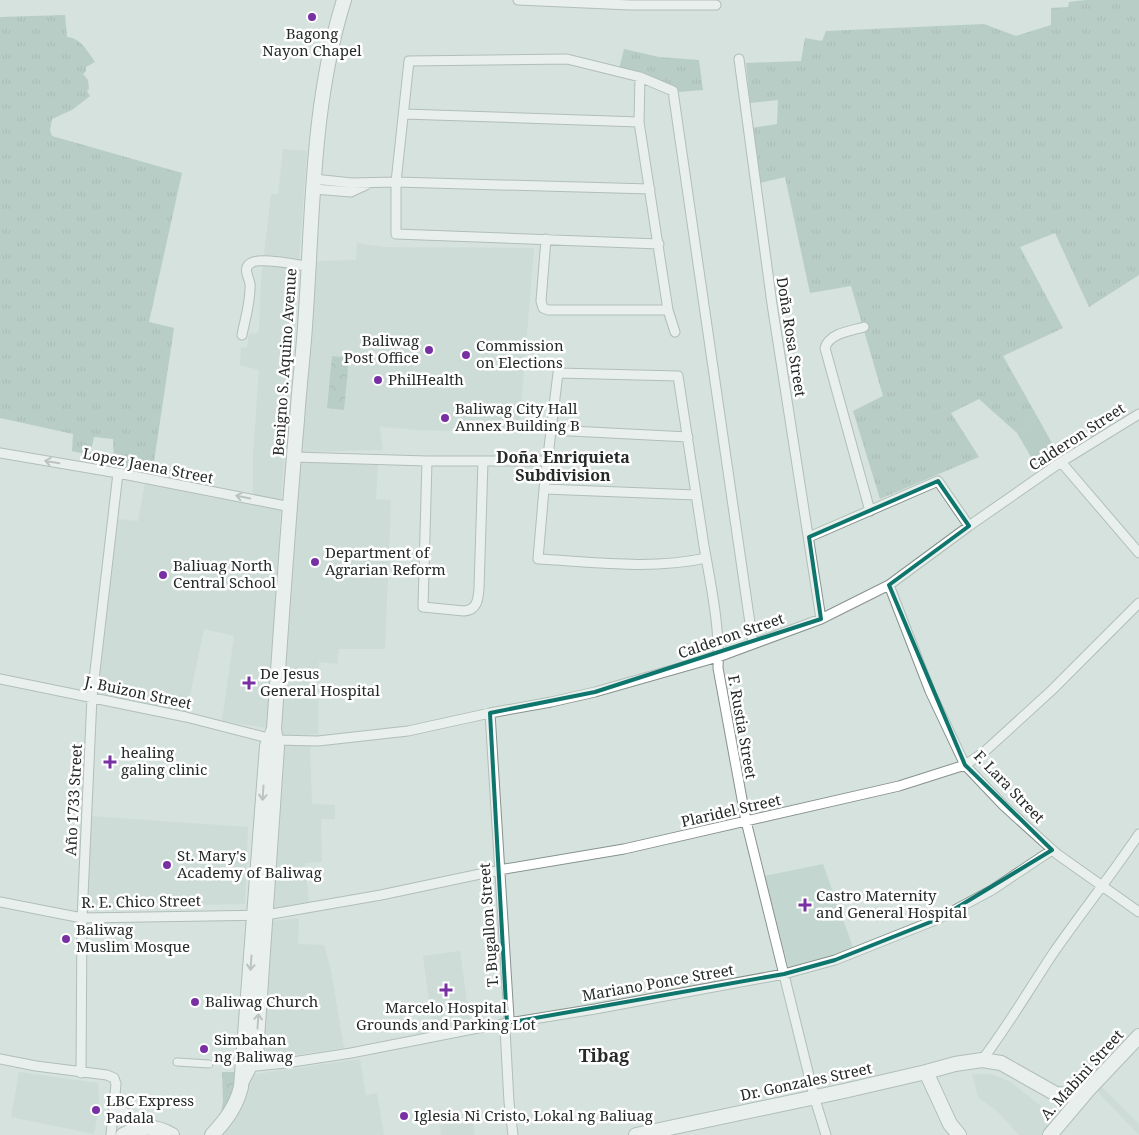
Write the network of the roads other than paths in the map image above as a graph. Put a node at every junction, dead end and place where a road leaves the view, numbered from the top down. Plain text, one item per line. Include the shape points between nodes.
1 (344, 0) edge
2 (518, 0) edge
3 (659, 2) edge
4 (716, 5) dead end
5 (739, 59) dead end
6 (640, 78) junction
7 (404, 114) junction
8 (639, 122) junction
9 (396, 182) junction
10 (314, 184) junction
11 (650, 189) junction
12 (546, 240) junction
13 (659, 244) junction
14 (308, 266) junction
15 (668, 310) junction
16 (864, 327) dead end
17 (675, 332) dead end
18 (242, 335) dead end
19 (1139, 414) edge
20 (551, 430) junction
21 (688, 438) junction
22 (0, 453) edge
23 (294, 457) junction
24 (427, 461) junction
25 (483, 461) junction
26 (548, 461) junction
27 (1061, 462) junction
28 (118, 473) junction
29 (544, 489) junction
30 (696, 495) junction
31 (291, 507) junction
32 (870, 511) junction
33 (969, 526) junction
34 (809, 537) junction
35 (1139, 553) edge
36 (706, 558) junction
37 (889, 585) junction
38 (1139, 602) edge
39 (821, 619) junction
40 (752, 644) junction
41 (718, 657) junction
42 (0, 679) edge
43 (92, 697) junction
44 (490, 713) junction
45 (274, 736) junction
46 (965, 766) junction
47 (746, 821) junction
48 (1139, 834) edge
49 (1052, 850) junction
50 (499, 870) junction
51 (1103, 886) junction
52 (0, 902) edge
53 (1139, 912) edge
54 (260, 915) junction
55 (82, 918) junction
56 (784, 974) junction
57 (507, 1023) junction
58 (1139, 1036) edge
59 (0, 1059) edge
60 (982, 1060) junction
61 (177, 1062) dead end
62 (209, 1064) dead end
63 (245, 1072) junction
64 (926, 1072) junction
65 (81, 1073) junction
66 (1088, 1090) junction
67 (814, 1096) junction
68 (114, 1102) junction
69 (146, 1127) junction
70 (111, 1135) edge
71 (123, 1135) edge
72 (172, 1135) edge
73 (212, 1135) edge
74 (513, 1135) edge
75 (636, 1135) edge
76 (826, 1135) edge
77 (958, 1135) edge
78 (1050, 1135) edge

1 - 10 main road, Benigno S. Aquino Avenue via 324,85
2 - 3 street
3 - 4 street
5 - 34 street, Doña Rosa Street via 772,304
6 - 7 street via 567,59 409,61
6 - 8 street
6 - 40 street via 673,91
7 - 8 street
7 - 9 street
8 - 11 street
9 - 10 street
9 - 11 street
9 - 12 street via 396,234
10 - 14 main road, Benigno S. Aquino Avenue
11 - 13 street
12 - 13 street
12 - 15 street via 543,308
13 - 15 street
14 - 18 street via 262,261 247,266 249,297
14 - 23 main road, Benigno S. Aquino Avenue
15 - 17 street
16 - 32 street via 831,337 826,348
19 - 27 street, Calderon Street
20 - 21 street
20 - 21 street, F. Rustia Street via 558,373 678,376
20 - 26 street
21 - 30 street, F. Rustia Street
28 -> 22 street, Lopez Jaena Street
23 - 24 street
23 - 31 main road, Benigno S. Aquino Avenue
24 - 25 street
24 - 25 street via 424,607 464,611 474,608 479,589
25 - 26 street
26 - 29 street
27 - 33 street, Calderon Street
27 - 35 street
31 -> 28 street, Lopez Jaena Street
28 - 43 street, Año 1733 Street
29 - 30 street
29 - 36 street via 538,559 680,563
30 - 36 street, F. Rustia Street
31 - 45 main road, Benigno S. Aquino Avenue
32 - 33 street via 938,481
32 - 34 street
33 - 37 street, Calderon Street
34 - 39 street, Doña Rosa Street
36 - 41 street, F. Rustia Street via 719,644
37 - 39 street, Calderon Street
37 - 46 street, F. Lara Street via 930,691
38 - 46 street, Plaridel Street via 1040,702
39 - 40 street, Calderon Street
40 - 41 street, Calderon Street
41 - 44 street, Calderon Street via 595,692
41 - 47 street, F. Rustia Street
42 - 43 street, J. Buizon Street
43 - 45 street, J. Buizon Street
43 - 55 street, Año 1733 Street
44 - 45 street, Calderon Street via 408,731 318,741
44 - 50 street, T. Bugallon Street
45 - 54 main road, Benigno S. Aquino Avenue via 267,746
46 - 47 street, Plaridel Street via 899,786
46 - 49 street, F. Lara Street
47 - 50 street, Plaridel Street via 624,849
47 - 56 street, F. Rustia Street
48 - 51 street
49 - 51 street, F. Lara Street
49 - 56 street, Mariano Ponce Street via 992,890 938,919 835,960
50 - 54 street, Plaridel Street via 381,895
50 - 57 street, T. Bugallon Street
51 - 53 street, F. Lara Street
51 - 60 street via 1054,952
52 - 55 street, R. E. Chico Street
54 - 55 street, R. E. Chico Street
54 - 63 main road, Benigno S. Aquino Avenue
55 - 65 street, Año 1733 Street
56 - 57 street, Mariano Ponce Street
56 - 67 street, F. Rustia Street
57 - 63 street, Mariano Ponce Street
57 - 74 street, T. Bugallon Street via 508,1092
58 - 66 main road, A. Mabini Street
59 - 65 street
60 - 64 main road, Dr. Gonzales Street
60 - 66 main road, Dr. Gonzales Street via 1001,1063 1056,1094 1073,1096
61 - 62 street
63 - 73 main road, Benigno S. Aquino Avenue via 229,1118
64 - 67 main road, Dr. Gonzales Street
64 - 77 main road
65 - 68 street via 114,1078
66 - 78 main road, A. Mabini Street
67 - 75 main road, Dr. Gonzales Street
67 - 76 street, F. Rustia Street
68 - 69 street via 134,1121
68 - 70 street
69 - 71 main road
69 - 72 main road

